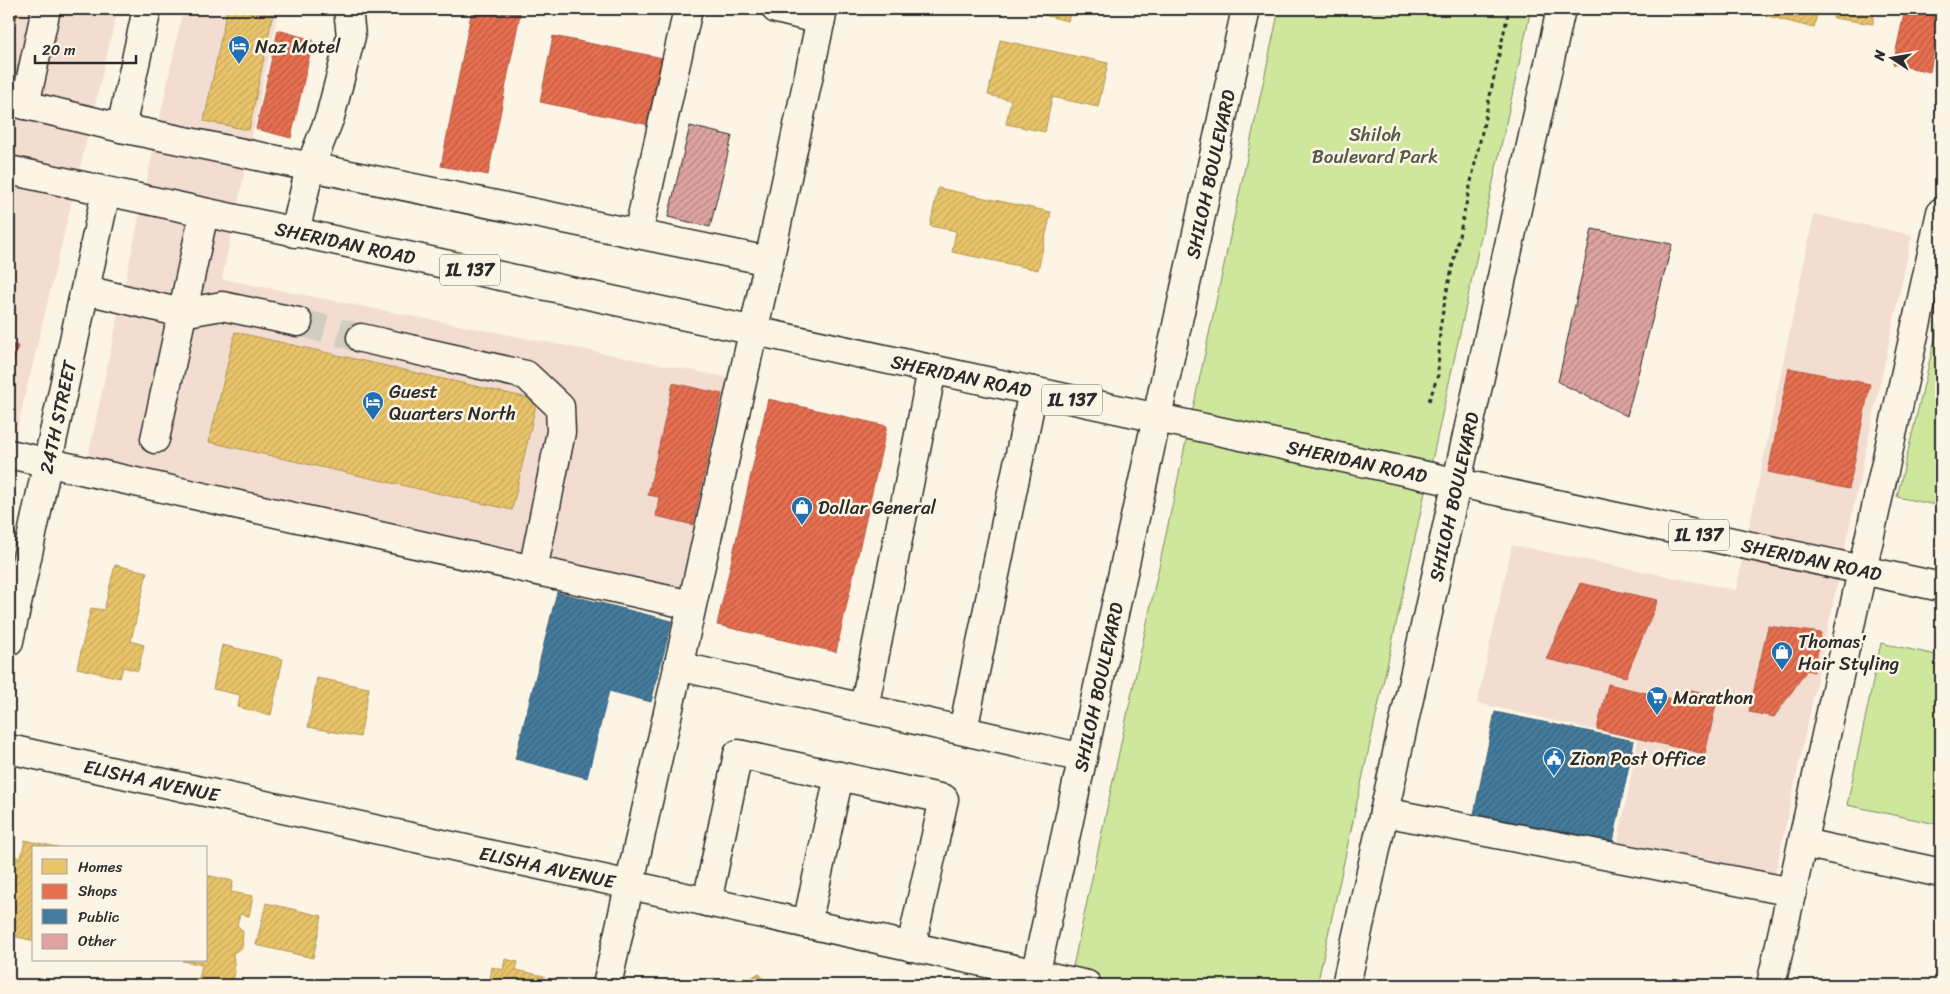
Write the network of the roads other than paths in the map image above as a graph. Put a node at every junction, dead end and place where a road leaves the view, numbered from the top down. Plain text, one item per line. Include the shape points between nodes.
1 (46, 9) edge
2 (147, 9) edge
3 (348, 9) edge
4 (688, 9) edge
5 (776, 9) edge
6 (1246, 9) edge
7 (1561, 9) edge
8 (822, 14) edge
9 (17, 103) edge
10 (121, 128) junction
11 (310, 167) junction
12 (9, 170) edge
13 (106, 192) junction
14 (1941, 212) edge
15 (204, 213) junction
16 (295, 233) junction
17 (638, 234) junction
18 (1936, 258) edge
19 (769, 261) junction
20 (86, 290) junction
21 (182, 313) junction
22 (298, 322) tunnel mouth
23 (752, 331) junction
24 (361, 338) tunnel mouth
25 (932, 370) junction
26 (1033, 391) junction
27 (1157, 418) junction
28 (155, 439) dead end
29 (9, 454) edge
30 (48, 463) junction
31 (1456, 482) junction
32 (533, 570) junction
33 (1862, 570) junction
34 (1941, 587) edge
35 (691, 605) junction
36 (9, 642) edge
37 (678, 666) junction
38 (864, 708) junction
39 (963, 730) junction
40 (9, 749) edge
41 (1083, 758) junction
42 (839, 776) junction
43 (1384, 812) junction
44 (1803, 843) junction
45 (1941, 873) edge
46 (629, 884) junction
47 (1792, 892) junction
48 (707, 902) junction
49 (807, 924) junction
50 (911, 947) junction
51 (1034, 980) edge
52 (607, 985) edge
53 (1087, 985) edge
54 (1346, 985) edge
55 (1771, 985) edge

1 - 9 street
2 - 10 street
3 - 11 street via 350,36 330,117
4 - 17 street
5 - 8 street
6 - 27 street, SHILOH BOULEVARD
7 - 31 street, SHILOH BOULEVARD
8 - 19 street
9 - 10 street
10 - 11 street
11 - 16 street
11 - 17 street
12 - 13 street, SHERIDAN ROAD / IL 137
13 - 15 street, SHERIDAN ROAD / IL 137
13 - 20 street, 24TH STREET
14 - 18 street
15 - 16 street, SHERIDAN ROAD / IL 137
15 - 21 street
16 - 23 street, SHERIDAN ROAD / IL 137
17 - 19 street
18 - 33 street
19 - 23 street
20 - 21 street
20 - 30 street, 24TH STREET
21 - 22 street via 222,306
21 - 28 street
23 - 25 street, SHERIDAN ROAD / IL 137
23 - 35 street
24 - 32 street via 526,375 560,407 561,432
25 - 26 street, SHERIDAN ROAD / IL 137
25 - 38 street
26 - 27 street, SHERIDAN ROAD / IL 137
26 - 39 street
27 - 31 street, SHERIDAN ROAD / IL 137
27 - 41 street, SHILOH BOULEVARD
29 - 30 street
30 - 32 street
30 - 36 street, 24TH STREET
31 - 33 street, SHERIDAN ROAD / IL 137
31 - 43 street, SHILOH BOULEVARD
32 - 35 street
33 - 34 street, SHERIDAN ROAD / IL 137
33 - 44 street
35 - 37 street
37 - 38 street
37 - 46 street
38 - 39 street
39 - 41 street
40 - 46 street, ELISHA AVENUE
41 - 51 street, SHILOH BOULEVARD
42 - 48 street via 738,754
42 - 49 street
42 - 50 street via 944,799
43 - 47 street
43 - 54 street, SHILOH BOULEVARD
44 - 45 street
44 - 47 street
46 - 48 street, ELISHA AVENUE
46 - 52 street
47 - 55 street
48 - 49 street, ELISHA AVENUE
49 - 50 street, ELISHA AVENUE
50 - 51 street, ELISHA AVENUE
51 - 53 street, ELISHA AVENUE

